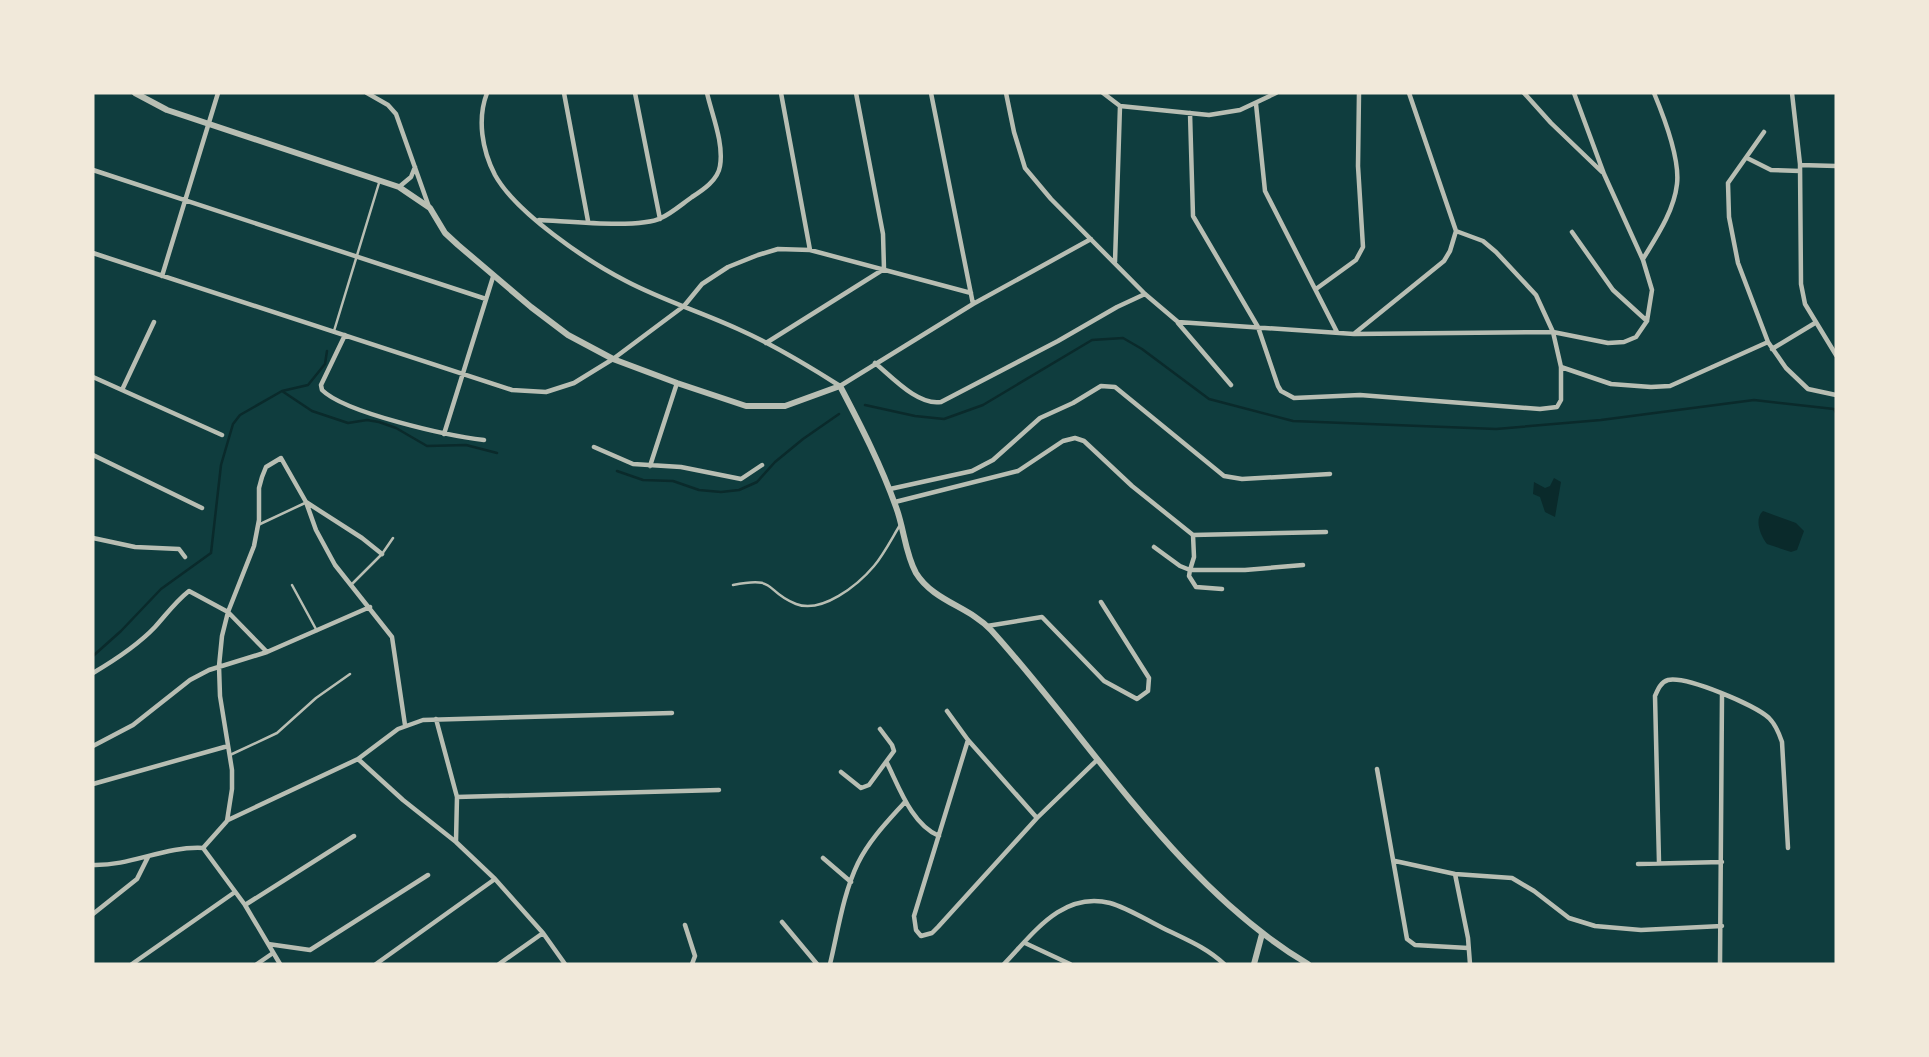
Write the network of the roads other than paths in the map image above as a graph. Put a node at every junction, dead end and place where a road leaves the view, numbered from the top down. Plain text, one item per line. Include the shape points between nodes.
1 (135, 93) edge
2 (218, 93) edge
3 (367, 93) edge
4 (487, 93) edge
5 (564, 93) edge
6 (635, 93) edge
7 (707, 93) edge
8 (781, 93) edge
9 (856, 93) edge
10 (931, 93) edge
11 (1006, 93) edge
12 (1103, 93) edge
13 (1276, 93) edge
14 (1360, 93) edge
15 (1409, 93) edge
16 (1524, 93) edge
17 (1574, 93) edge
18 (1654, 93) edge
19 (1792, 93) edge
20 (1256, 104) junction
21 (1120, 106) junction
22 (1190, 113) junction
23 (207, 124) junction
24 (1764, 132) dead end
25 (1747, 158) junction
26 (415, 166) junction
27 (1836, 166) edge
28 (1800, 168) junction
29 (93, 170) edge
30 (1604, 174) junction
31 (380, 180) junction
32 (399, 187) junction
33 (185, 200) junction
34 (430, 208) junction
35 (660, 219) junction
36 (538, 220) junction
37 (588, 221) junction
38 (1456, 231) junction
39 (1572, 232) dead end
40 (1091, 239) junction
41 (810, 250) junction
42 (93, 253) edge
43 (357, 258) junction
44 (1643, 260) junction
45 (1115, 262) junction
46 (884, 269) junction
47 (162, 276) junction
48 (493, 277) junction
49 (1316, 289) junction
50 (971, 293) junction
51 (1145, 295) junction
52 (486, 299) junction
53 (973, 304) junction
54 (684, 306) junction
55 (1647, 321) junction
56 (154, 322) dead end
57 (1178, 322) junction
58 (1815, 323) junction
59 (1258, 327) junction
60 (334, 331) junction
61 (1553, 332) junction
62 (1337, 333) junction
63 (1354, 334) junction
64 (345, 335) junction
65 (1768, 342) junction
66 (766, 343) junction
67 (1772, 349) junction
68 (1836, 355) edge
69 (613, 359) junction
70 (875, 363) junction
71 (1561, 366) junction
72 (461, 373) junction
73 (93, 377) edge
74 (677, 383) junction
75 (1231, 385) dead end
76 (840, 386) junction
77 (122, 390) junction
78 (1836, 395) edge
79 (444, 434) junction
80 (222, 435) dead end
81 (484, 440) dead end
82 (594, 447) dead end
83 (93, 455) edge
84 (762, 465) dead end
85 (650, 466) junction
86 (1330, 474) dead end
87 (890, 489) junction
88 (306, 502) junction
89 (895, 502) junction
90 (202, 508) dead end
91 (901, 523) junction
92 (258, 525) junction
93 (1326, 532) dead end
94 (1193, 535) junction
95 (93, 538) edge
96 (393, 538) dead end
97 (1154, 547) dead end
98 (382, 554) junction
99 (185, 557) dead end
100 (1303, 565) dead end
101 (1190, 570) junction
102 (292, 585) dead end
103 (351, 585) junction
104 (733, 585) dead end
105 (1222, 589) dead end
106 (1101, 602) dead end
107 (370, 607) junction
108 (228, 612) junction
109 (987, 626) junction
110 (317, 631) junction
111 (267, 652) junction
112 (219, 666) junction
113 (93, 673) edge
114 (350, 674) dead end
115 (1722, 694) junction
116 (947, 711) dead end
117 (672, 713) dead end
118 (436, 719) junction
119 (405, 725) junction
120 (880, 729) dead end
121 (968, 740) junction
122 (93, 746) edge
123 (228, 746) junction
124 (230, 755) junction
125 (358, 759) junction
126 (1097, 760) junction
127 (887, 763) junction
128 (1377, 769) dead end
129 (841, 772) dead end
130 (93, 784) edge
131 (719, 790) dead end
132 (457, 797) junction
133 (905, 802) junction
134 (1037, 818) junction
135 (227, 821) junction
136 (354, 836) dead end
137 (939, 836) junction
138 (456, 842) junction
139 (203, 848) junction
140 (1788, 848) dead end
141 (148, 857) junction
142 (823, 858) dead end
143 (1395, 861) junction
144 (1659, 862) junction
145 (1722, 862) junction
146 (1638, 864) dead end
147 (93, 865) edge
148 (1455, 874) junction
149 (428, 875) dead end
150 (495, 878) junction
151 (850, 882) junction
152 (235, 892) junction
153 (245, 905) junction
154 (93, 914) edge
155 (782, 922) dead end
156 (685, 925) dead end
157 (1722, 926) junction
158 (543, 933) junction
159 (1262, 934) junction
160 (1025, 943) junction
161 (268, 944) junction
162 (1468, 948) junction
163 (273, 953) junction
164 (132, 964) edge
165 (257, 964) edge
166 (280, 964) edge
167 (376, 964) edge
168 (499, 964) edge
169 (565, 964) edge
170 (692, 964) edge
171 (817, 964) edge
172 (830, 964) edge
173 (1003, 964) edge
174 (1070, 964) edge
175 (1224, 964) edge
176 (1254, 964) edge
177 (1308, 964) edge
178 (1469, 964) edge
179 (1720, 964) edge

1 - 23 street
2 - 23 street
3 - 26 street via 396,114
4 - 36 street via 481,114 487,156 511,196
5 - 37 street
6 - 35 street
7 - 35 street via 721,156 718,173 701,191
8 - 41 street
9 - 46 street via 883,234
10 - 50 street
11 - 40 street via 1025,167
12 - 21 street
13 - 20 street
14 - 49 street via 1363,247 1356,260
15 - 38 street
16 - 30 street
17 - 30 street
18 - 44 street via 1675,161 1677,184 1662,227
19 - 28 street
20 - 22 street via 1226,113
20 - 49 street via 1265,191
21 - 22 street
21 - 45 street
22 - 59 street via 1193,216
23 - 31 street
23 - 33 street
24 - 25 street
25 - 28 street via 1771,170
25 - 65 street via 1728,183 1729,217 1738,263
26 - 32 street
26 - 34 street
27 - 28 street
28 - 58 street via 1801,284
29 - 33 street
30 - 44 street
31 - 32 street
31 - 43 lane
32 - 34 street
33 - 43 street
33 - 47 street
34 - 48 street via 445,233
35 - 37 street
36 - 37 street
36 - 54 street via 586,259
38 - 61 street via 1483,241 1504,260 1536,295
38 - 63 street via 1444,261
39 - 55 street via 1613,290
40 - 45 street
40 - 53 street
41 - 46 street
41 - 54 street via 778,249 728,267 695,290
42 - 47 street
43 - 52 street
43 - 60 lane
44 - 55 street via 1652,290
45 - 51 street
46 - 50 street
46 - 66 street
47 - 60 street
48 - 52 street
48 - 69 street via 568,335
49 - 62 street
50 - 53 street
51 - 57 street
51 - 70 street via 942,402 927,402
52 - 72 street
53 - 70 street
54 - 66 street
54 - 69 street
55 - 61 street via 1636,337 1623,342
56 - 77 street
57 - 59 street
57 - 75 street
58 - 67 street
58 - 68 street
59 - 62 street
59 - 71 street via 1274,380 1294,398 1360,395 1550,408 1560,404
60 - 64 street
61 - 63 street
61 - 71 street
62 - 63 street
64 - 72 street
64 - 79 street via 323,382 326,395
65 - 67 street
65 - 71 street via 1670,386 1611,384
66 - 76 street
67 - 78 street via 1808,388
69 - 72 street via 574,383 546,392 512,390
69 - 74 street
70 - 76 street
72 - 79 street
73 - 77 street
74 - 76 street via 729,402 768,408
74 - 85 street
76 - 87 street
77 - 80 street
79 - 81 street
82 - 85 street via 624,462
83 - 90 street
84 - 85 street via 741,479
86 - 87 street via 1224,476 1115,387 1105,385 1040,418 993,460 972,471
87 - 89 street
88 - 92 lane
88 - 92 street via 281,458 266,467 262,477
88 - 98 street
88 - 103 street via 324,548
89 - 91 street
89 - 94 street via 1018,471 1075,438
91 - 104 lane via 875,565 847,589 818,605 793,603 762,582
91 - 109 street via 916,572 926,586
92 - 108 street
93 - 94 street
94 - 101 street
95 - 99 street via 127,546 179,549
96 - 98 lane
97 - 101 street
98 - 103 lane
100 - 101 street
101 - 105 street via 1196,587
102 - 110 lane
103 - 107 street
106 - 109 street via 1149,678 1148,691 1137,699 1104,681 1042,617
107 - 110 street
107 - 119 street via 392,638
108 - 111 street
108 - 112 street
108 - 113 street via 189,592 124,654
109 - 126 street
110 - 111 street
111 - 112 street
112 - 122 street via 190,680 133,725
112 - 123 street
114 - 124 lane via 277,733
115 - 140 street via 1761,712 1778,729
115 - 144 street via 1667,680 1655,696
115 - 145 street
116 - 121 street
117 - 118 street
118 - 119 street
118 - 132 street
119 - 125 street
120 - 127 street via 894,748
121 - 134 street
121 - 137 street
123 - 124 street
123 - 130 street
124 - 135 street via 232,789
125 - 135 street
125 - 138 street
126 - 134 street
126 - 159 street via 1191,866
127 - 129 street via 863,789
127 - 133 street
128 - 143 street
131 - 132 street
132 - 138 street
133 - 137 street via 928,831
133 - 151 street via 880,829
134 - 137 street via 938,927 924,936 915,928 915,916
135 - 139 street
136 - 153 street
138 - 150 street
139 - 141 street via 174,848
139 - 152 street
141 - 147 street
141 - 154 street via 137,879
142 - 151 street
143 - 148 street
143 - 162 street via 1407,939 1415,945
144 - 145 street
144 - 146 street
145 - 157 street
148 - 157 street via 1512,878 1569,918 1595,926 1641,930
148 - 162 street
149 - 161 street via 310,950
150 - 158 street
150 - 167 street
151 - 172 street
152 - 153 street
152 - 164 street
153 - 161 street
155 - 171 street
156 - 170 street via 695,956
157 - 179 street
158 - 168 street
158 - 169 street
159 - 176 street
159 - 177 street
160 - 173 street
160 - 174 street
160 - 175 street via 1062,908 1094,901 1123,908 1209,950
161 - 163 street
162 - 178 street
163 - 165 street
163 - 166 street

